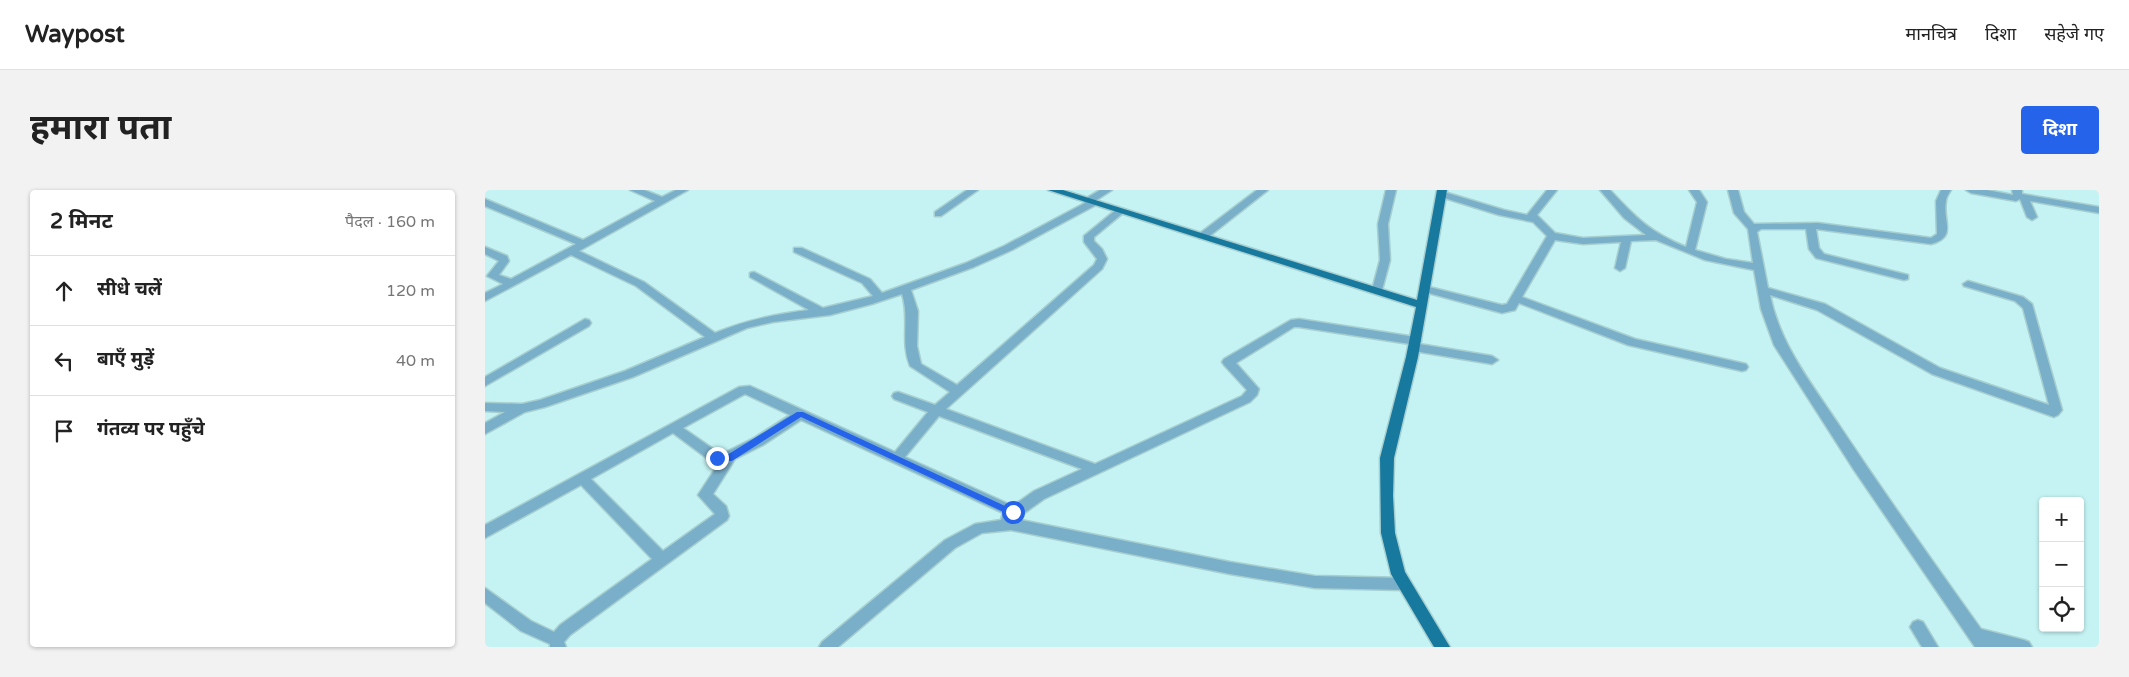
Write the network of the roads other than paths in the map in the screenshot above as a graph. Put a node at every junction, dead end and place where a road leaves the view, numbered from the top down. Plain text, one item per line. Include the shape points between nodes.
1 (635, 190) edge
2 (683, 190) edge
3 (973, 190) edge
4 (1053, 190) edge
5 (1107, 190) edge
6 (1263, 190) edge
7 (1391, 190) edge
8 (1552, 190) edge
9 (1605, 190) edge
10 (1733, 190) edge
11 (1946, 190) edge
12 (1971, 190) edge
13 (1441, 192) edge
14 (1698, 192) edge
15 (2020, 195) edge
16 (663, 201) junction
17 (485, 202) edge
18 (1091, 202) junction
19 (2099, 210) edge
20 (1120, 211) junction
21 (937, 214) dead end
22 (1534, 218) junction
23 (2032, 218) dead end
24 (1811, 226) junction
25 (1753, 229) junction
26 (1203, 236) junction
27 (1552, 236) junction
28 (1660, 237) junction
29 (1627, 239) junction
30 (584, 244) junction
31 (485, 250) edge
32 (798, 250) dead end
33 (1690, 251) junction
34 (571, 252) junction
35 (1760, 267) junction
36 (1620, 268) dead end
37 (754, 275) dead end
38 (1904, 277) dead end
39 (512, 283) junction
40 (1969, 284) dead end
41 (1425, 289) junction
42 (1377, 290) junction
43 (1764, 290) junction
44 (907, 294) junction
45 (880, 297) junction
46 (485, 298) edge
47 (1516, 298) junction
48 (1422, 305) junction
49 (821, 312) junction
50 (585, 323) dead end
51 (714, 338) junction
52 (1414, 344) junction
53 (1493, 360) dead end
54 (1742, 367) dead end
55 (485, 382) edge
56 (958, 391) junction
57 (898, 396) dead end
58 (485, 407) edge
59 (523, 408) junction
60 (937, 410) junction
61 (800, 414) junction
62 (673, 427) junction
63 (485, 429) edge
64 (729, 458) junction
65 (896, 459) junction
66 (1095, 469) junction
67 (582, 478) junction
68 (1013, 512) junction
69 (1000, 525) junction
70 (485, 532) edge
71 (663, 560) junction
72 (1404, 584) junction
73 (485, 594) edge
74 (1919, 627) dead end
75 (1980, 641) edge
76 (557, 644) edge
77 (827, 647) edge
78 (1442, 647) edge
79 (1930, 647) edge
80 (2025, 647) edge

1 - 16 street
2 - 16 street
3 - 21 street
4 - 18 main road
5 - 18 street
6 - 26 street
7 - 42 street via 1383,224 1385,260
8 - 22 street via 1533,213
9 - 28 street via 1630,218
10 - 25 street via 1739,213
11 - 24 street via 1941,201 1942,234 1931,241
12 - 15 street via 2006,197
13 - 22 street via 1501,213
13 - 41 main road
14 - 33 street via 1702,202
15 - 19 street
15 - 23 street
16 - 30 street
17 - 30 street
18 - 20 main road
18 - 44 street via 1000,252
20 - 26 main road
20 - 56 street via 1089,236 1089,242 1099,251 1101,261
22 - 27 street
24 - 25 street via 1759,226
24 - 38 street via 1814,250 1820,256
25 - 35 street
26 - 42 main road
27 - 29 street via 1583,241
27 - 47 street
28 - 29 street
28 - 33 street
29 - 36 street
30 - 34 street
31 - 39 street via 504,261 492,276
32 - 45 street via 866,281
33 - 35 street via 1713,260
34 - 39 street
34 - 51 street via 640,284
35 - 43 street
37 - 49 street
39 - 46 street
40 - 43 street via 2019,299 2028,307 2054,412 1937,371 1821,307
41 - 47 street via 1502,309 1511,307
41 - 48 main road
42 - 48 main road
43 - 75 street via 1773,329 1792,366
44 - 45 street
44 - 56 street via 916,366
45 - 49 street
47 - 54 street via 1631,342
48 - 52 main road
49 - 51 street via 744,325
50 - 55 street
51 - 59 street via 629,374
52 - 53 street
52 - 66 street via 1291,324 1228,362 1253,388 1246,399
52 - 72 main road via 1387,458 1388,533 1394,562
56 - 60 street
57 - 60 street
58 - 59 street
59 - 63 street
60 - 65 street
60 - 66 street
61 - 62 street via 743,389
61 - 64 street
61 - 65 street
62 - 64 street via 717,458
62 - 67 street
64 - 71 street via 705,495 721,510 722,516
65 - 68 street
66 - 68 street via 1039,495
67 - 70 street
67 - 71 street
68 - 69 street
69 - 72 street via 1027,526 1315,582
69 - 77 street via 980,528 950,544
71 - 76 street via 565,630
72 - 78 main road
73 - 76 street via 526,626
74 - 79 street
75 - 80 street

